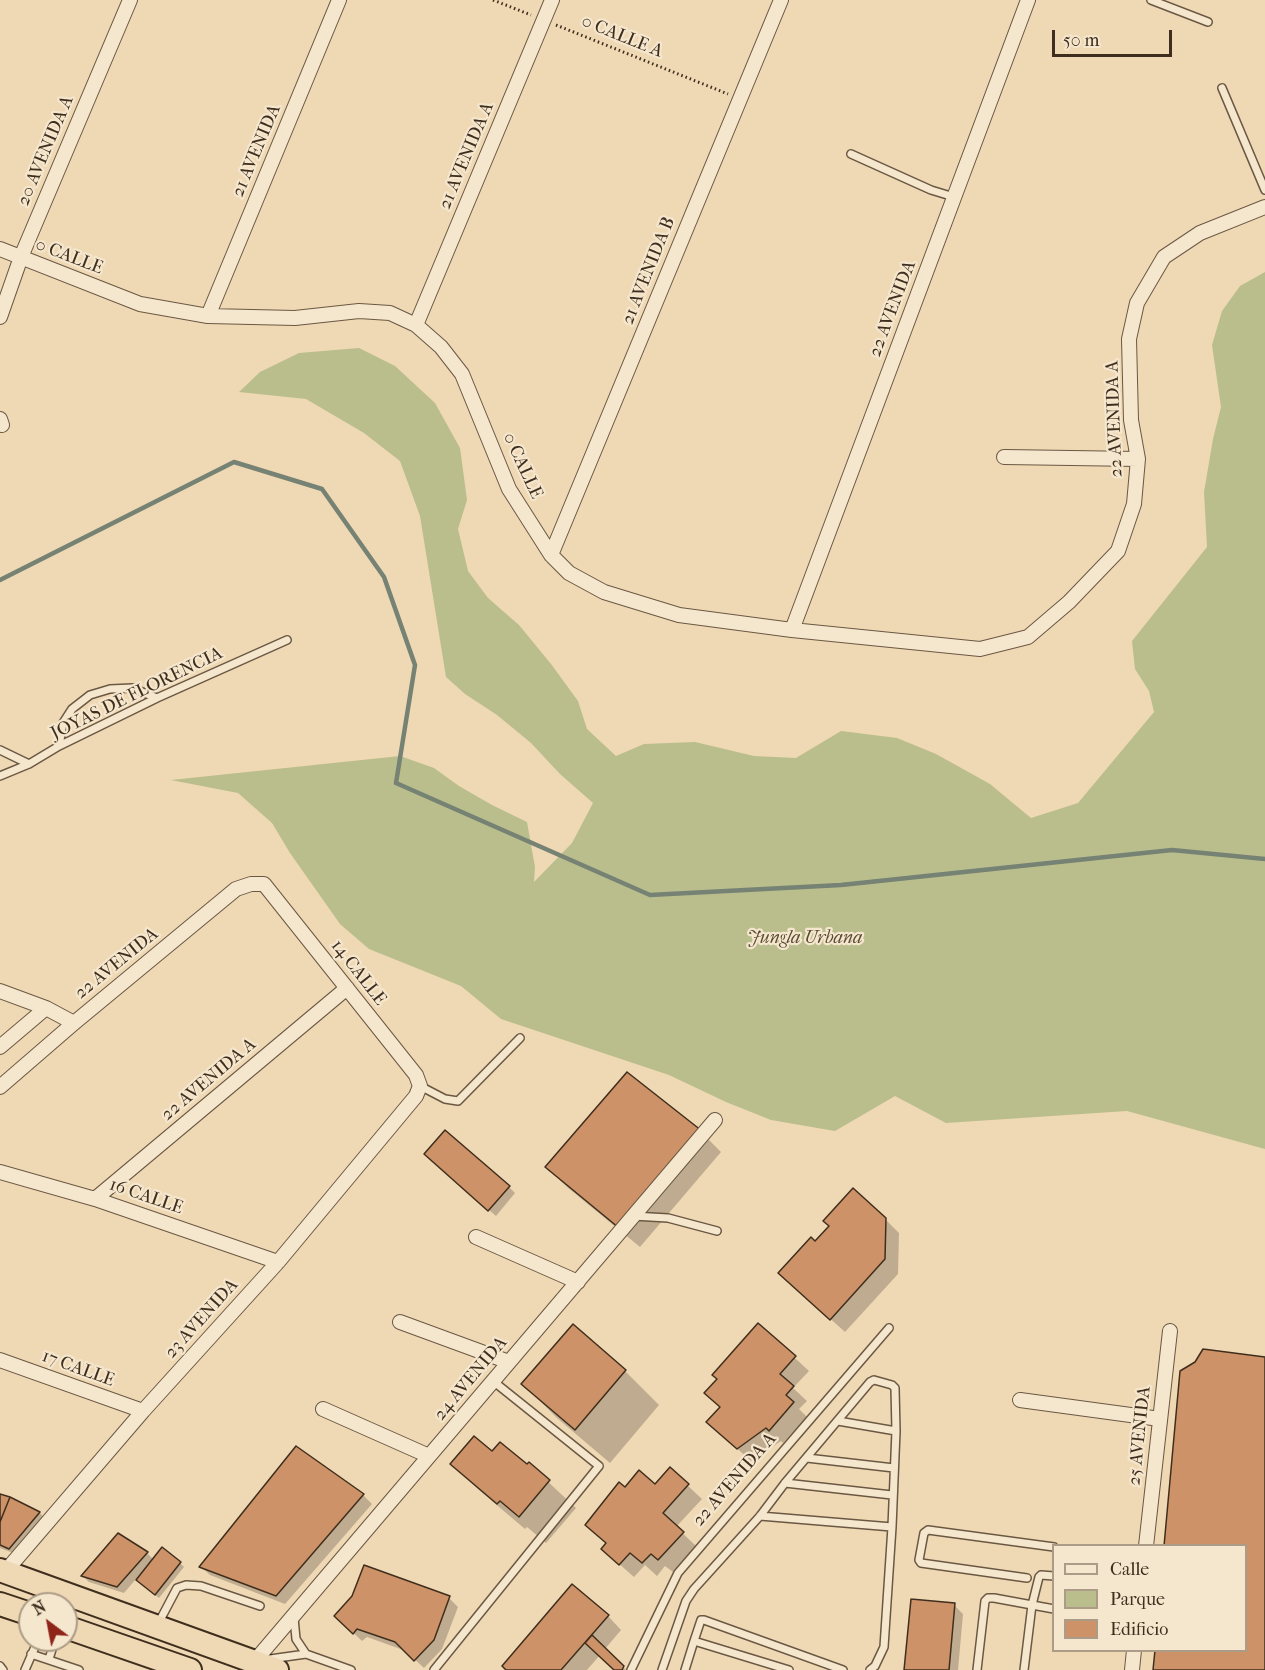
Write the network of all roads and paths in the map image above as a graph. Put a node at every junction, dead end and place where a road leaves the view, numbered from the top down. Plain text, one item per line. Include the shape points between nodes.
1 (130, 0) edge
2 (339, 0) edge
3 (493, 0) edge
4 (552, 0) edge
5 (781, 0) edge
6 (1028, 0) edge
7 (1151, 0) edge
8 (543, 20) junction
9 (1208, 22) dead end
10 (1222, 88) dead end
11 (740, 99) junction
12 (851, 154) dead end
13 (1265, 190) edge
14 (954, 197) junction
15 (1265, 207) edge
16 (0, 249) edge
17 (21, 257) junction
18 (208, 316) junction
19 (0, 317) edge
20 (416, 325) junction
21 (1004, 457) dead end
22 (1138, 459) junction
23 (551, 555) junction
24 (1069, 602) joint
25 (792, 630) junction
26 (287, 640) dead end
27 (157, 698) junction
28 (59, 746) junction
29 (0, 750) edge
30 (29, 764) junction
31 (0, 776) edge
32 (264, 884) joint
33 (347, 988) junction
34 (0, 991) edge
35 (46, 1008) junction
36 (74, 1023) junction
37 (520, 1038) dead end
38 (0, 1047) edge
39 (420, 1086) junction
40 (0, 1087) edge
41 (716, 1120) dead end
42 (0, 1172) edge
43 (95, 1199) junction
44 (633, 1216) junction
45 (717, 1231) dead end
46 (476, 1237) dead end
47 (278, 1262) junction
48 (578, 1282) junction
49 (400, 1322) dead end
50 (890, 1328) dead end
51 (1170, 1331) dead end
52 (0, 1360) edge
53 (508, 1362) junction
54 (493, 1381) junction
55 (1020, 1400) dead end
56 (323, 1409) dead end
57 (143, 1411) junction
58 (1160, 1419) junction
59 (838, 1421) junction
60 (896, 1431) junction
61 (429, 1456) junction
62 (807, 1458) junction
63 (894, 1468) junction
64 (785, 1483) junction
65 (892, 1495) junction
66 (760, 1516) junction
67 (892, 1527) junction
68 (1146, 1544) edge
69 (1052, 1546) edge
70 (2, 1569) edge
71 (1052, 1576) edge
72 (1027, 1578) dead end
73 (0, 1604) edge
74 (1032, 1605) junction
75 (260, 1606) dead end
76 (1052, 1609) edge
77 (18, 1610) edge
78 (294, 1615) junction
79 (157, 1626) junction
80 (78, 1631) edge
81 (694, 1641) junction
82 (51, 1652) edge
83 (1134, 1652) edge
84 (31, 1654) joint
85 (306, 1654) junction
86 (49, 1659) junction
87 (254, 1662) junction
88 (0, 1666) edge
89 (171, 1666) edge
90 (3, 1670) edge
91 (25, 1670) edge
92 (79, 1670) edge
93 (190, 1670) edge
94 (277, 1670) edge
95 (351, 1670) edge
96 (434, 1670) edge
97 (631, 1670) edge
98 (662, 1670) edge
99 (685, 1670) edge
100 (789, 1670) edge
101 (843, 1670) edge
102 (870, 1670) edge
103 (977, 1670) edge
104 (1024, 1670) edge
105 (1132, 1670) edge

1 - 17 street, 20 AVENIDA A
2 - 18 street, 21 AVENIDA
3 - 8 path, 0 CALLE A
4 - 8 street, 21 AVENIDA A
5 - 11 street, 21 AVENIDA B
6 - 14 street, 22 AVENIDA
7 - 9 lane
8 - 11 path, 0 CALLE A
8 - 20 street, 21 AVENIDA A
10 - 13 lane
11 - 23 street, 21 AVENIDA B
12 - 14 lane
14 - 25 street, 22 AVENIDA
15 - 22 street, 22 AVENIDA A via 1200,233 1164,257 1137,303 1129,339 1131,420
16 - 17 street, 0 CALLE
17 - 18 street, 0 CALLE via 140,304
17 - 19 street, 20 AVENIDA A
18 - 20 street, 0 CALLE via 295,318 359,311 390,313
20 - 23 street, 0 CALLE via 441,347 462,374 509,489
21 - 22 street
22 - 24 street, 22 AVENIDA A via 1134,504 1118,551
23 - 25 street, 0 CALLE via 569,573 604,592 640,604 679,615
24 - 25 street, 0 CALLE via 1028,637 980,649
26 - 27 lane, JOYAS DE FLORENCIA
27 - 28 lane, JOYAS DE FLORENCIA
27 - 28 lane via 132,688 90,695 72,709 63,723
28 - 30 lane, JOYAS DE FLORENCIA
29 - 30 lane
30 - 31 lane, JOYAS DE FLORENCIA
32 - 33 street, 14 CALLE
32 - 36 street, 22 AVENIDA via 236,889
33 - 39 street, 14 CALLE via 416,1075
33 - 43 street, 22 AVENIDA A
34 - 35 street
35 - 36 street
35 - 38 street
36 - 40 street, 22 AVENIDA
37 - 39 lane via 458,1101
39 - 47 street, 23 AVENIDA via 416,1096
41 - 44 street, 24 AVENIDA
42 - 43 street, 16 CALLE
43 - 47 street, 16 CALLE
44 - 45 lane via 668,1218
44 - 48 street, 24 AVENIDA
46 - 48 street
47 - 57 street, 23 AVENIDA
48 - 53 street, 24 AVENIDA
49 - 53 street
50 - 97 lane, 22 AVENIDA A via 678,1573
51 - 58 street, 25 AVENIDA
52 - 57 street, 17 CALLE
53 - 54 street, 24 AVENIDA
54 - 61 street, 24 AVENIDA
54 - 96 lane via 599,1466
55 - 58 street
56 - 61 street
57 - 70 street, 23 AVENIDA
58 - 68 street, 25 AVENIDA
59 - 60 lane
59 - 60 lane via 874,1380 895,1388
59 - 62 lane
60 - 63 lane
61 - 78 street, 24 AVENIDA
62 - 63 lane
62 - 64 lane
63 - 65 lane
64 - 65 lane
64 - 66 lane
65 - 67 lane
66 - 67 lane
66 - 98 lane via 686,1601
67 - 102 lane via 884,1647
69 - 72 lane via 928,1530 924,1533 921,1563
70 - 79 highway
71 - 74 lane via 1039,1577
73 - 77 highway
74 - 76 lane
74 - 103 lane via 994,1598 985,1601
74 - 104 lane
75 - 79 lane via 201,1586 186,1585 177,1588
78 - 85 lane via 296,1639
78 - 87 street, 24 AVENIDA
79 - 87 highway
80 - 89 highway
81 - 99 lane
81 - 100 lane
81 - 101 lane via 704,1620
82 - 86 lane
83 - 105 street
84 - 86 lane
84 - 91 lane
85 - 87 lane
85 - 95 lane
86 - 92 lane
87 - 94 highway
88 - 90 lane
89 - 93 highway

